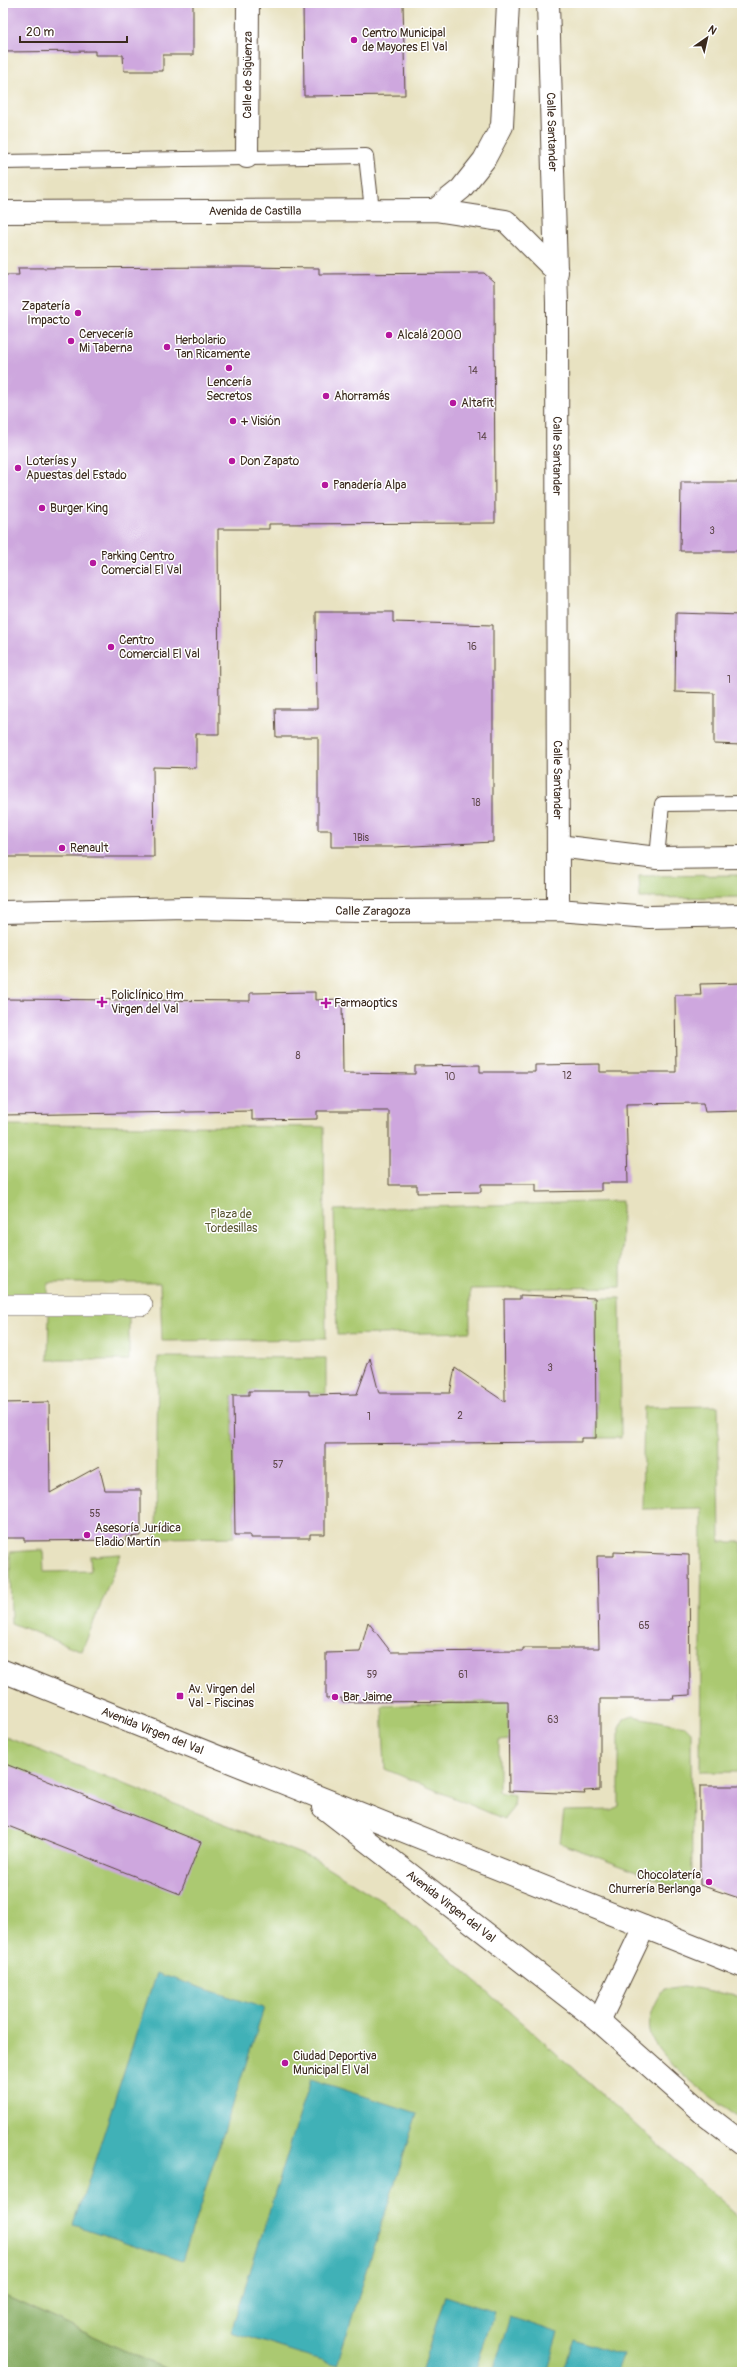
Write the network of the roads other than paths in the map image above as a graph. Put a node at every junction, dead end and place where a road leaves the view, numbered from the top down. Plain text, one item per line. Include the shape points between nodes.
1 (248, 3) edge
2 (508, 3) edge
3 (548, 3) edge
4 (248, 152) junction
5 (3, 162) edge
6 (372, 210) junction
7 (435, 210) junction
8 (3, 212) edge
9 (557, 272) junction
10 (742, 803) edge
11 (558, 846) junction
12 (742, 857) edge
13 (657, 858) junction
14 (558, 910) junction
15 (3, 912) edge
16 (742, 915) edge
17 (3, 1305) edge
18 (142, 1305) dead end
19 (3, 1671) edge
20 (303, 1791) junction
21 (644, 1927) junction
22 (742, 1966) edge
23 (599, 2021) junction
24 (742, 2143) edge

1 - 4 street, Calle de Sigüenza
2 - 7 street via 502,126 484,160 461,189
3 - 9 street, Calle Santander
4 - 5 lane
4 - 6 lane via 366,156
6 - 7 street, Avenida de Castilla
6 - 8 street, Avenida de Castilla
7 - 9 street, Avenida de Castilla via 506,221
9 - 11 street, Calle Santander
10 - 13 lane via 662,804
11 - 13 street
11 - 14 street, Calle Santander
12 - 13 street
14 - 15 street, Calle Zaragoza via 362,911 187,908
14 - 16 street, Calle Zaragoza via 649,917
17 - 18 street
19 - 20 street, Avenida Virgen del Val
20 - 21 street, Avenida Virgen del Val
20 - 23 street, Avenida Virgen del Val
21 - 22 street, Avenida Virgen del Val
21 - 23 street
23 - 24 street, Avenida Virgen del Val via 703,2113

